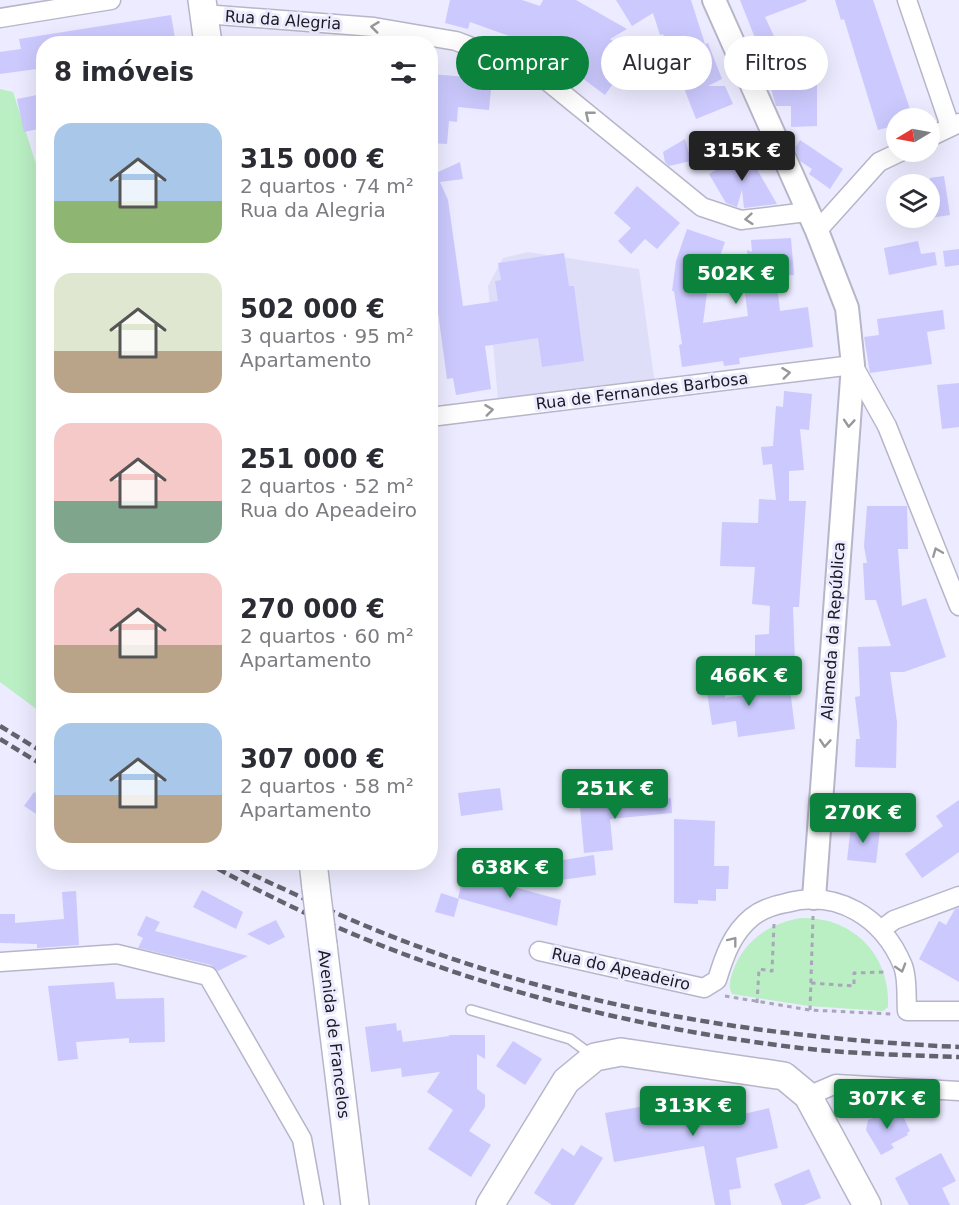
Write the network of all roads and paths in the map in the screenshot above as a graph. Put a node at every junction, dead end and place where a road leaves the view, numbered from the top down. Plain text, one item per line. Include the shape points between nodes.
1 (111, 0) edge
2 (714, 0) edge
3 (907, 0) edge
4 (203, 7) edge
5 (0, 18) edge
6 (207, 36) edge
7 (427, 36) edge
8 (438, 38) edge
9 (955, 125) edge
10 (940, 132) edge
11 (886, 159) edge
12 (812, 222) junction
13 (853, 365) junction
14 (438, 416) edge
15 (959, 606) edge
16 (315, 875) edge
17 (959, 896) edge
18 (814, 898) junction
19 (774, 921) dead end
20 (882, 929) junction
21 (538, 951) dead end
22 (0, 962) edge
23 (888, 972) dead end
24 (811, 983) junction
25 (704, 988) junction
26 (757, 1003) junction
27 (471, 1010) dead end
28 (810, 1010) junction
29 (959, 1011) edge
30 (891, 1014) dead end
31 (595, 1057) junction
32 (959, 1091) edge
33 (808, 1096) junction
34 (314, 1205) edge
35 (355, 1205) edge
36 (490, 1205) edge
37 (867, 1205) edge

1 - 5 street
2 - 12 street, Alameda da República
3 - 9 street
4 - 6 main road
7 -> 4 street, Rua da Alegria
12 -> 8 street, Rua da Alegria via 741,220 702,207 535,71
9 - 10 street
11 - 12 street
12 - 13 street, Alameda da República via 847,308
14 -> 13 street, Rua de Fernandes Barbosa
15 -> 13 street via 887,426
13 -> 18 street, Alameda da República
16 - 35 main road, Avenida de Francelos, bridge
17 - 20 street via 894,920
18 - 20 street via 855,908
18 - 24 path
25 -> 18 street via 717,980 727,947 752,917 777,905
19 - 26 path via 772,971 759,969
20 -> 29 street via 903,967 908,1011
21 - 25 street, Rua do Apeadeiro
22 - 34 street via 117,954 208,976 302,1138
23 - 24 path via 854,973 854,986
24 - 28 path
25 - 26 path
26 - 28 path
27 - 31 lane via 570,1039
28 - 30 path
31 - 33 main road via 621,1052 784,1076
31 - 36 main road via 566,1081
32 - 33 street via 836,1084
33 - 37 main road

